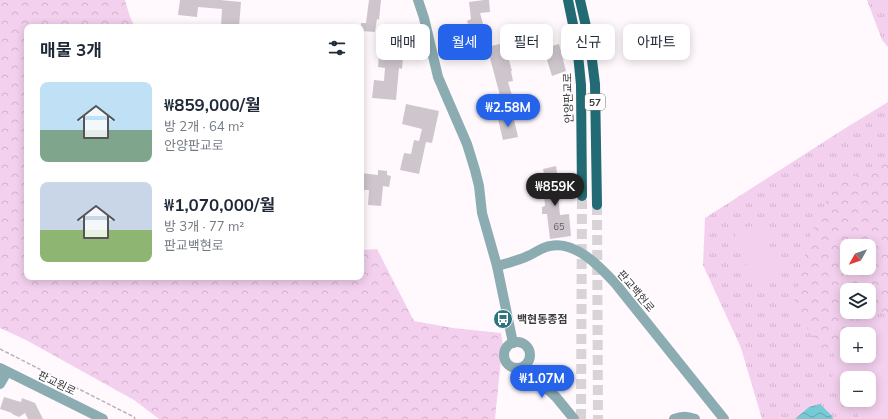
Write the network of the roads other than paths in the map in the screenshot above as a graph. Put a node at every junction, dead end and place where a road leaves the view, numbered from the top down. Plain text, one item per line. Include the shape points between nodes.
1 (418, 0) edge
2 (568, 0) edge
3 (580, 0) edge
4 (582, 196) tunnel mouth
5 (597, 205) tunnel mouth
6 (498, 266) junction
7 (513, 343) junction
8 (524, 366) junction
9 (4, 370) edge
10 (0, 384) edge
11 (103, 419) edge
12 (574, 419) edge
13 (674, 419) edge
14 (695, 419) edge
15 (724, 419) edge

1 - 6 street via 438,77 467,144 475,170 482,213
2 - 4 main road, 안양판교로 / 57 via 577,44 581,85
3 - 5 main road, 57 via 590,44 595,84
6 - 7 street
6 - 15 street, 판교백현로 via 544,248 559,245 587,257 615,283
7 - 8 street via 525,344 530,350 529,361
7 - 8 street via 504,357 512,367
8 - 12 street via 556,397
9 - 10 street
9 - 11 street, 판교원로
13 - 14 street via 689,416

